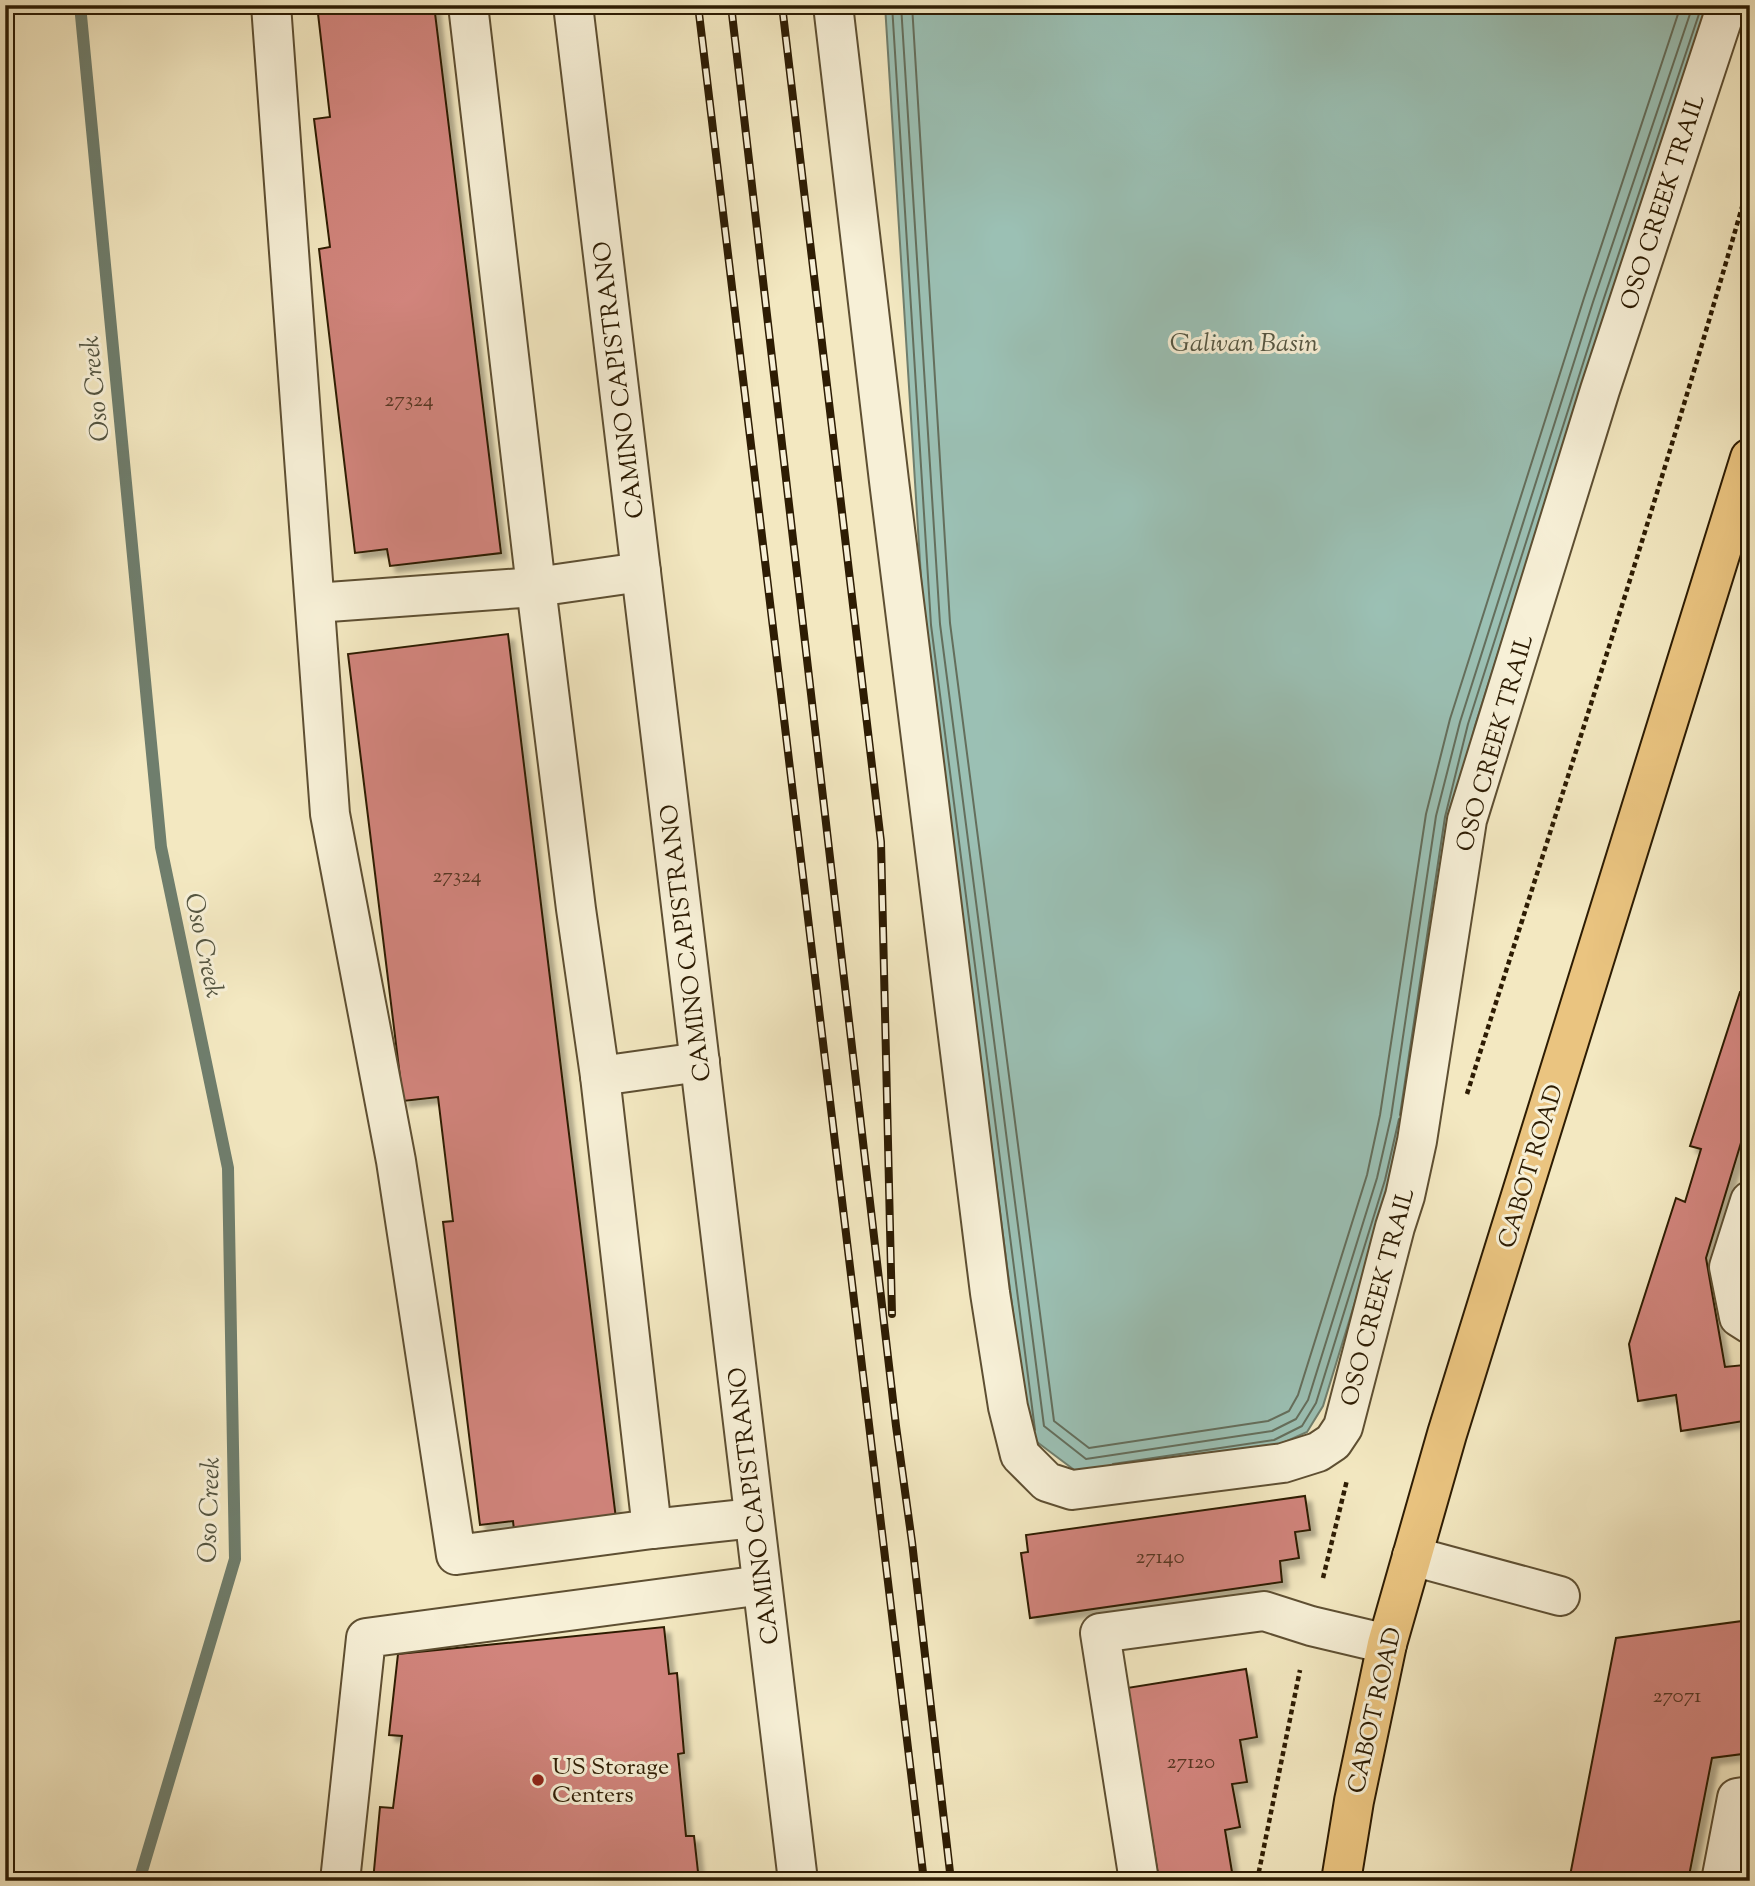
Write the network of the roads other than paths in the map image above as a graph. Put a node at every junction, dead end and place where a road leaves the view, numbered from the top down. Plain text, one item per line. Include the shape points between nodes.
1 (271, 5) edge
2 (468, 5) edge
3 (573, 5) edge
4 (833, 5) edge
5 (1727, 5) edge
6 (1750, 458) edge
7 (641, 572) junction
8 (536, 587) junction
9 (315, 603) junction
10 (700, 1062) junction
11 (600, 1076) junction
12 (1750, 1201) edge
13 (1750, 1324) edge
14 (754, 1518) junction
15 (652, 1529) junction
16 (1412, 1556) junction
17 (762, 1585) junction
18 (1560, 1596) dead end
19 (1387, 1644) junction
20 (1750, 1796) edge
21 (340, 1881) edge
22 (798, 1881) edge
23 (1139, 1881) edge
24 (1341, 1881) edge
25 (1721, 1881) edge

1 - 9 street
2 - 8 street
3 - 7 street, CAMINO CAPISTRANO
4 - 5 street, OSO CREEK TRAIL via 990,1293 1008,1407 1020,1455 1047,1482 1072,1490 1283,1463 1318,1452 1334,1442 1343,1427 1408,1182 1467,820 1600,390
6 - 16 main road, CABOT ROAD
7 - 8 street
7 - 10 street, CAMINO CAPISTRANO
8 - 9 street
8 - 11 street
9 - 15 street via 330,814 396,1161 456,1555
10 - 11 street
10 - 14 street, CAMINO CAPISTRANO
11 - 15 street
12 - 13 street via 1729,1267 1739,1317
14 - 15 street
14 - 17 street, CAMINO CAPISTRANO
16 - 18 street
16 - 19 main road, CABOT ROAD
17 - 21 street via 366,1638
17 - 22 street, CAMINO CAPISTRANO
19 - 23 street via 1264,1611 1100,1633
19 - 24 main road, CABOT ROAD
20 - 25 street via 1737,1798

